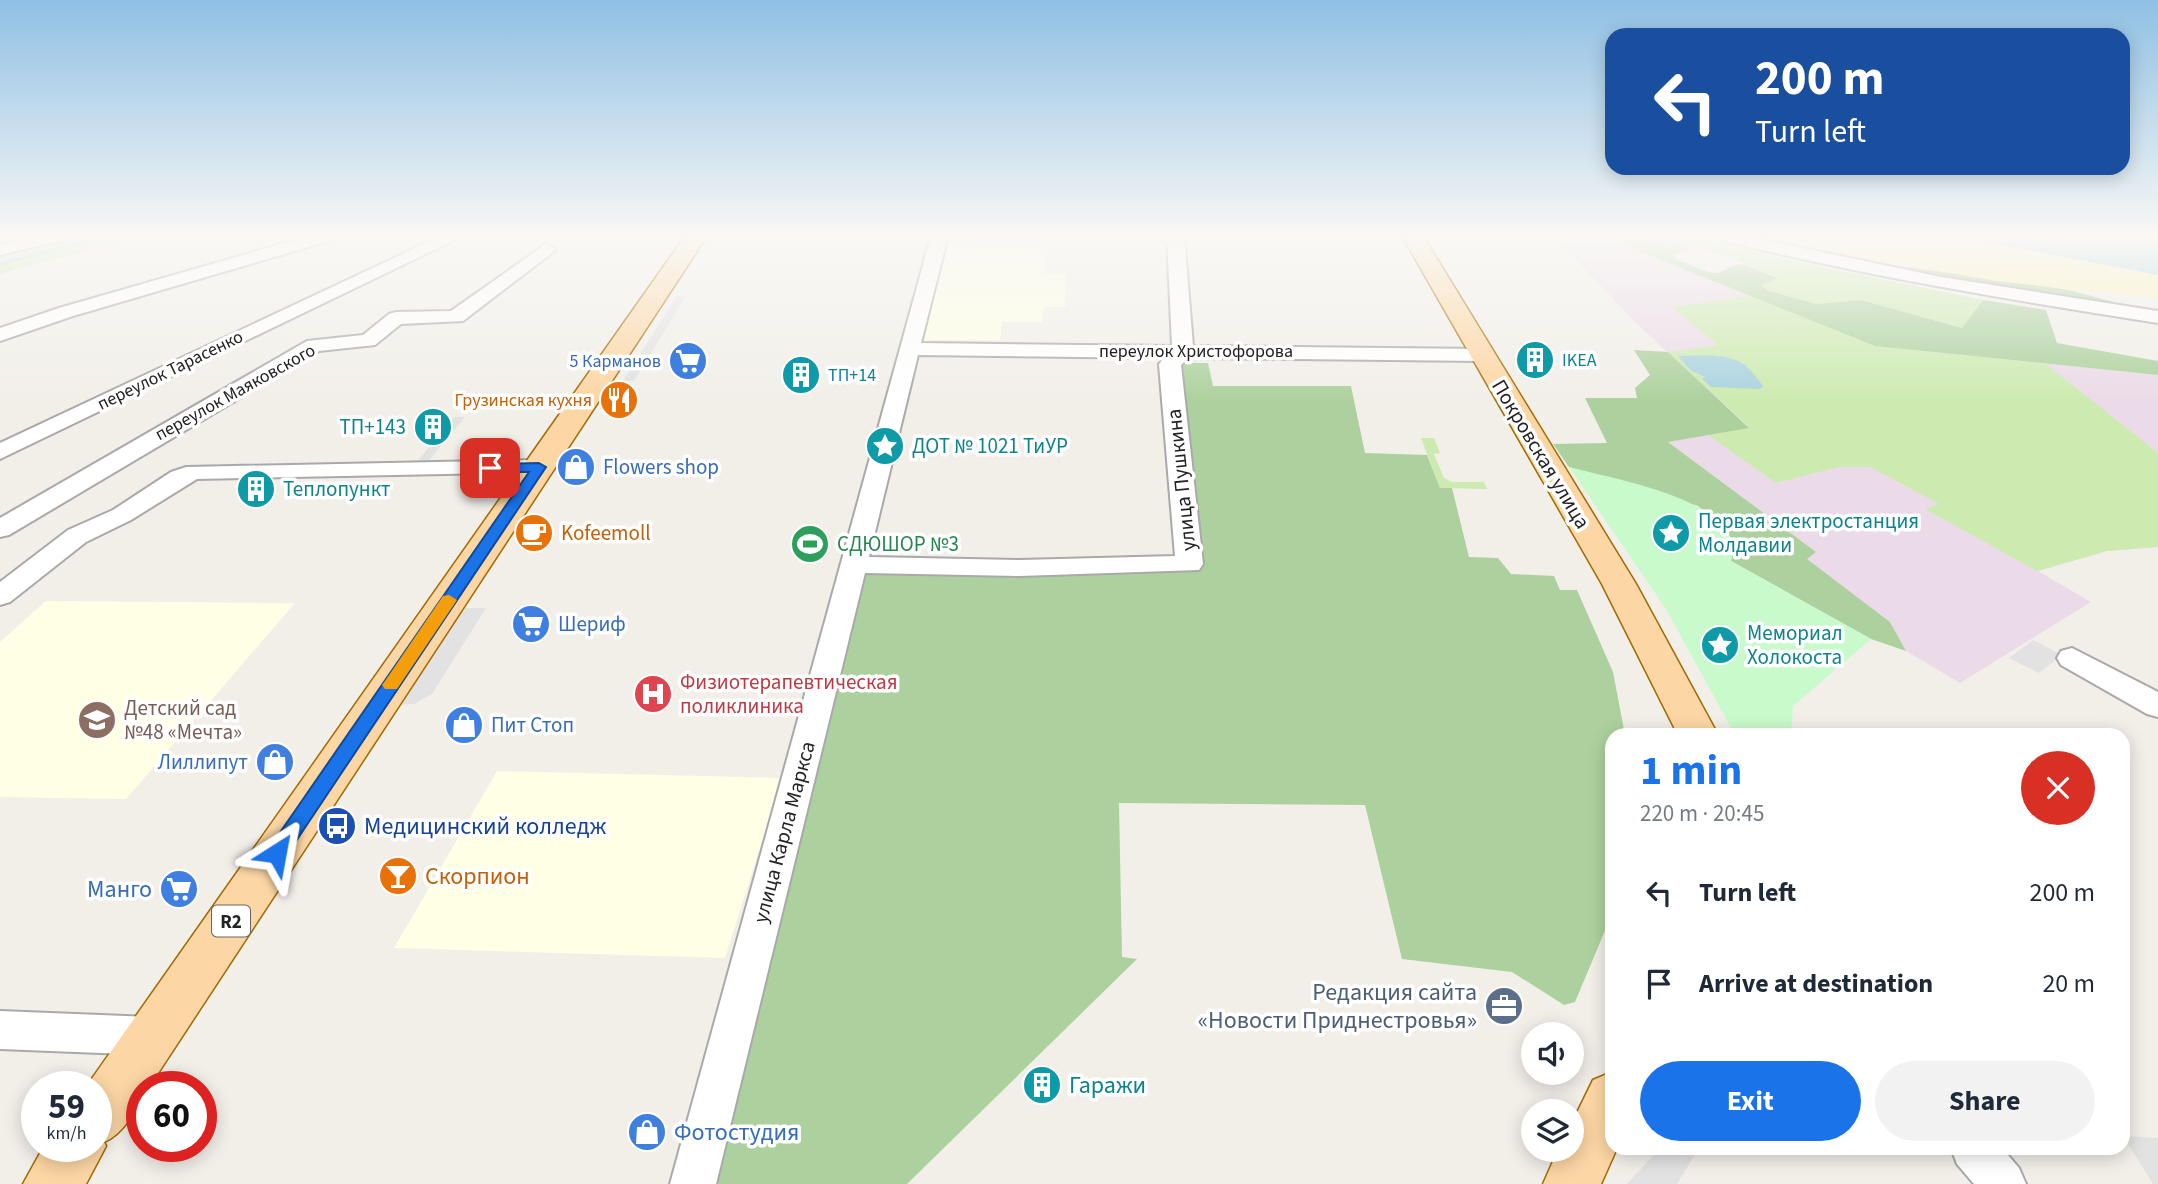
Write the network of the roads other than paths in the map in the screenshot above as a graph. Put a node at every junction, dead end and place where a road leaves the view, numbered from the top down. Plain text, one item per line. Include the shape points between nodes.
1 (137, 291) edge
2 (336, 291) edge
3 (491, 291) edge
4 (658, 291) edge
5 (925, 291) edge
6 (1179, 291) edge
7 (1445, 291) edge
8 (1988, 291) edge
9 (2158, 317) edge
10 (249, 332) junction
11 (0, 335) edge
12 (314, 345) junction
13 (910, 349) junction
14 (1184, 351) junction
15 (1482, 355) junction
16 (0, 452) edge
17 (539, 467) junction
18 (2, 526) edge
19 (854, 565) junction
20 (0, 596) edge
21 (2072, 658) dead end
22 (1666, 674) junction
23 (2158, 706) edge
24 (1678, 728) edge
25 (1694, 728) edge
26 (0, 1030) edge
27 (151, 1036) junction
28 (112, 1095) edge
29 (1605, 1113) edge
30 (1605, 1154) edge
31 (1979, 1155) edge
32 (67, 1162) edge
33 (52, 1184) edge
34 (693, 1184) edge
35 (1573, 1184) edge
36 (2003, 1184) edge

1 - 11 street
2 - 10 street, переулок Тарасенко
3 - 12 street, переулок Маяковского via 457,317 396,318 368,341
4 - 17 main road, R2
5 - 13 street, улица Карла Маркса
6 - 14 street, улица Пушкина
7 - 15 main road, Покровская улица
8 - 9 street
10 - 12 street
10 - 16 street, переулок Тарасенко
12 - 18 street, переулок Маяковского
13 - 14 street, переулок Христофорова
13 - 19 street, улица Карла Маркса
14 - 15 street, переулок Христофорова
14 - 19 street, улица Пушкина via 1170,364 1189,564
15 - 22 main road, Покровская улица via 1619,584
17 - 20 street via 195,472 77,536
17 - 27 main road, R2
19 - 34 street, улица Карла Маркса
21 - 23 street
22 - 24 main road, Покровская улица
22 - 25 main road, Покровская улица
26 - 27 street
27 - 28 main road, R2
29 - 35 main road
30 - 35 main road
31 - 36 street
32 - 33 main road

